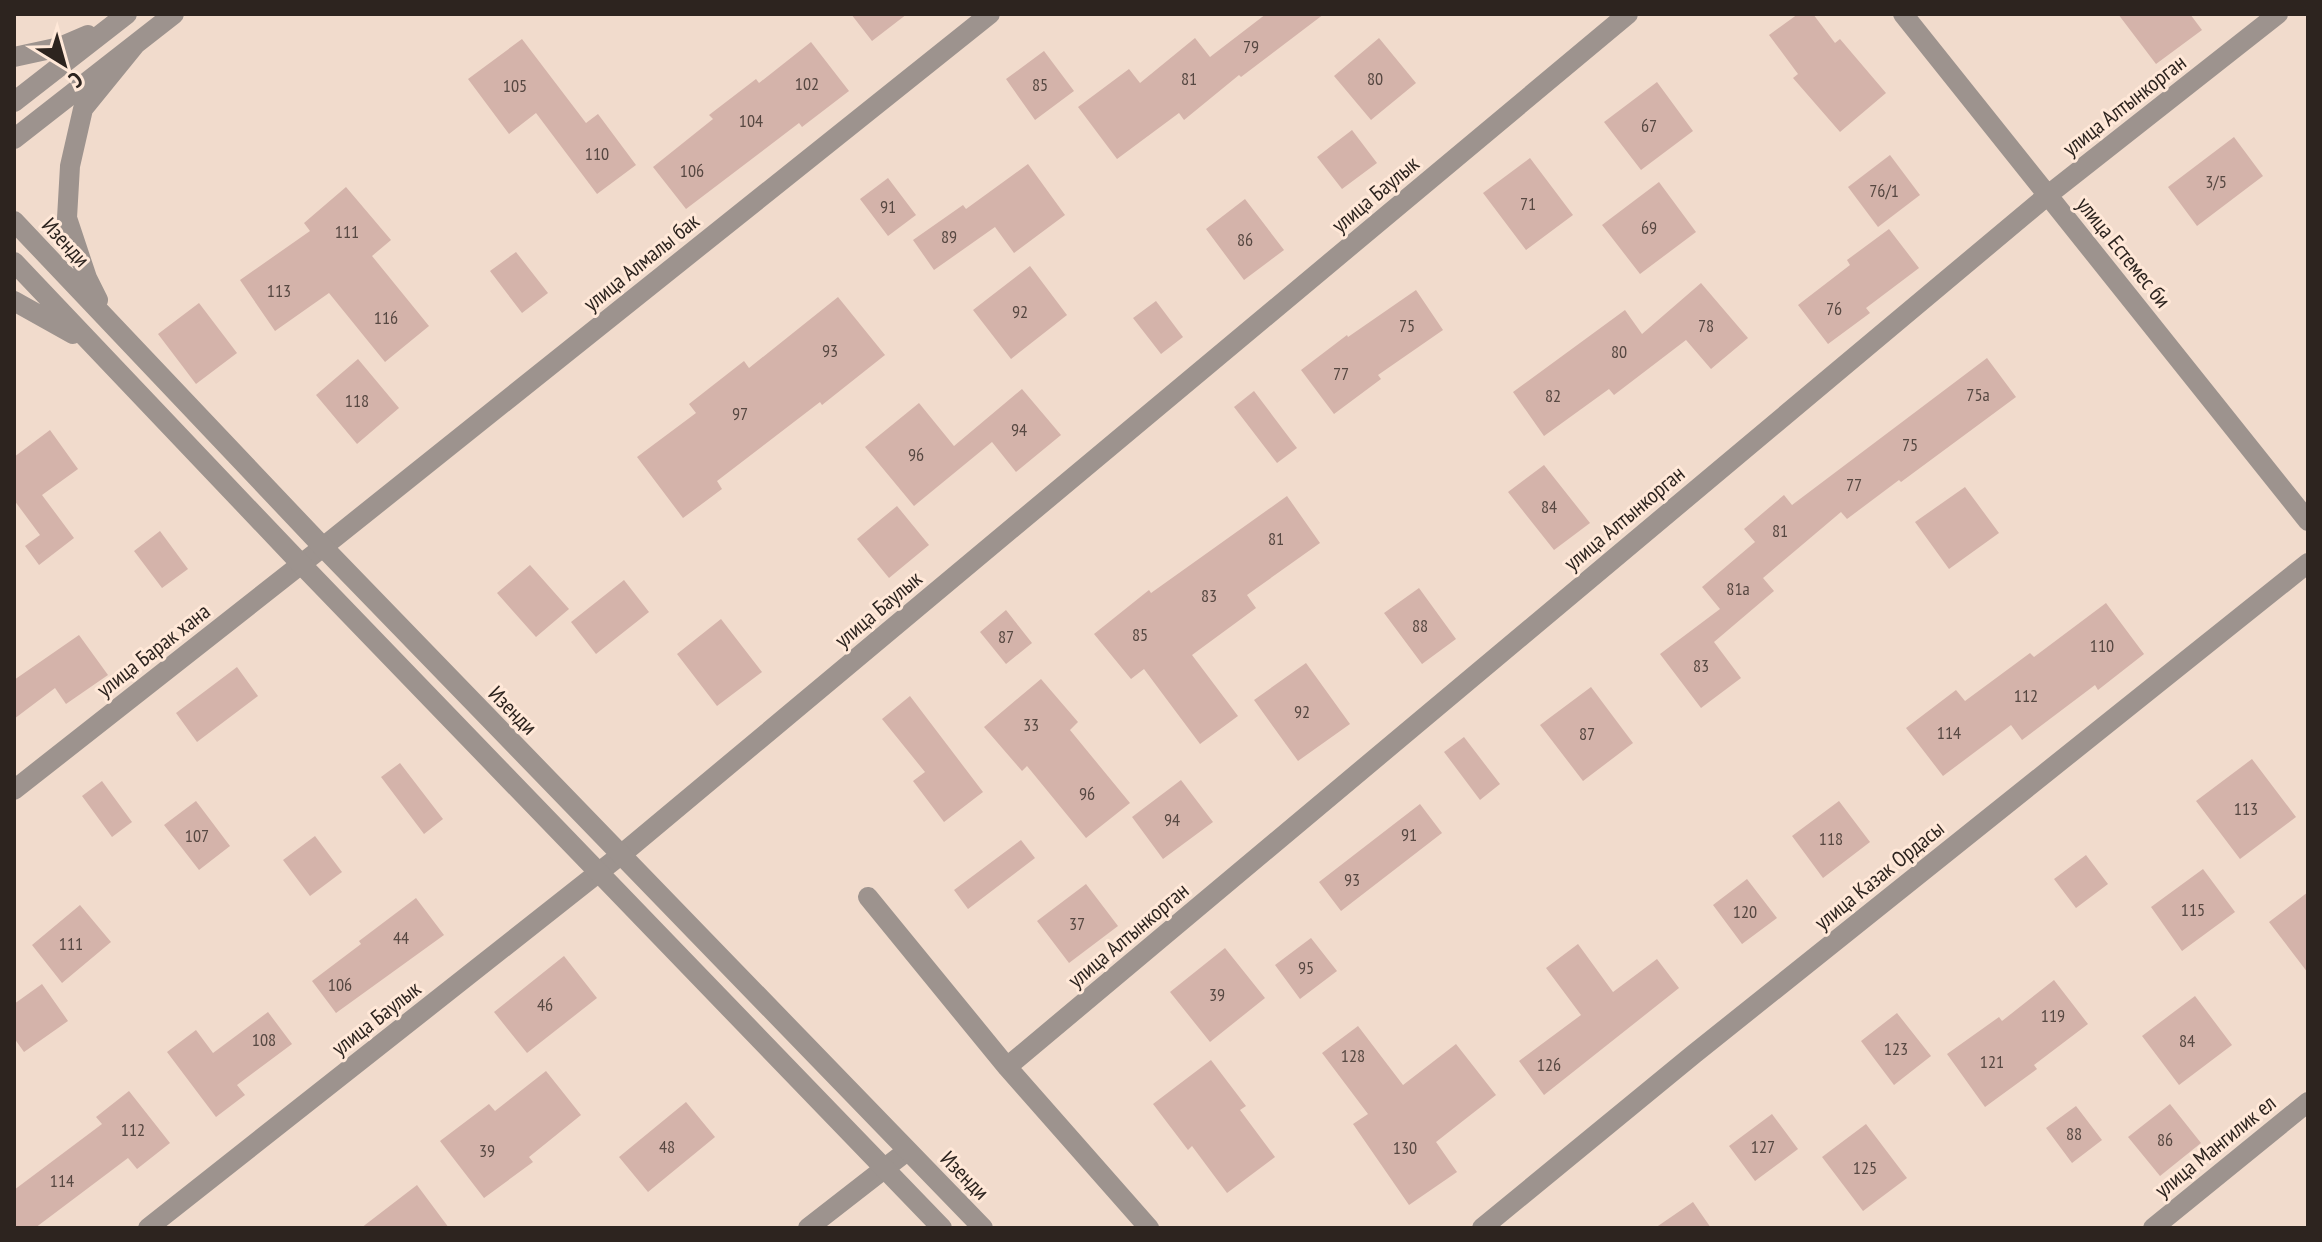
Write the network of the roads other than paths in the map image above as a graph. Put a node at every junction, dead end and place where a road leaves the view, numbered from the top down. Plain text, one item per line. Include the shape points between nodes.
1 (174, 14) edge
2 (990, 14) edge
3 (1628, 14) edge
4 (1903, 14) edge
5 (2278, 14) edge
6 (120, 19) edge
7 (135, 45) junction
8 (14, 57) edge
9 (14, 102) edge
10 (14, 139) edge
11 (2048, 195) junction
12 (14, 221) edge
13 (14, 262) edge
14 (14, 301) edge
15 (109, 321) junction
16 (93, 345) junction
17 (2308, 521) edge
18 (323, 547) junction
19 (2308, 563) edge
20 (301, 564) junction
21 (14, 790) edge
22 (622, 854) junction
23 (599, 872) junction
24 (868, 897) dead end
25 (1007, 1067) junction
26 (2308, 1102) edge
27 (907, 1151) junction
28 (885, 1168) junction
29 (148, 1228) edge
30 (808, 1228) edge
31 (942, 1228) edge
32 (983, 1228) edge
33 (1149, 1228) edge
34 (1482, 1228) edge
35 (2153, 1228) edge

1 - 7 street
2 - 18 street, улица Алмалы бак
3 - 22 street, улица Баулык
4 - 11 street, улица Естемес би
5 - 11 street, улица Алтынкорган
6 - 8 street via 60,47
6 - 9 street
7 - 10 street
7 - 15 street via 83,109 70,166 67,218 87,278
11 - 17 street, улица Естемес би
11 - 25 street, улица Алтынкорган
12 - 15 street, Изенди
13 - 16 street
14 - 16 street
15 - 18 street, Изенди
16 - 20 street
18 - 20 street, улица Барак хана
18 - 22 street, Изенди
19 - 34 street, улица Казак Ордасы
20 - 21 street, улица Барак хана
20 - 23 street
22 - 23 street, улица Баулык
22 - 27 street, Изенди
23 - 28 street
23 - 29 street, улица Баулык
24 - 25 street
25 - 33 street
26 - 35 street, улица Мангилик ел
27 - 28 street
27 - 32 street, Изенди
28 - 30 street
28 - 31 street

